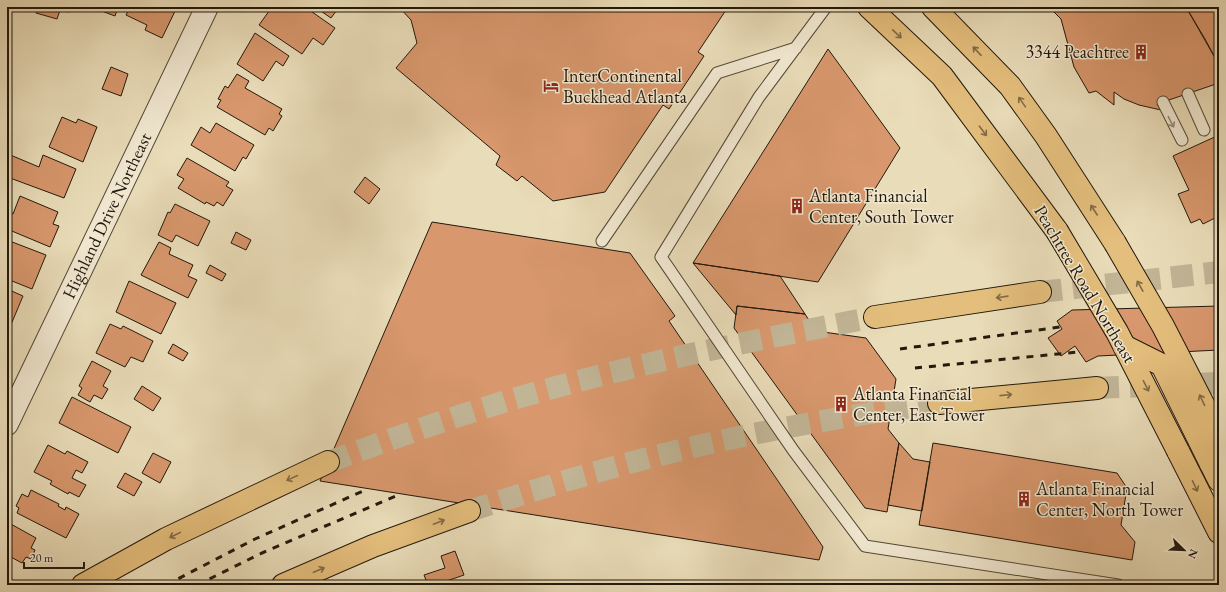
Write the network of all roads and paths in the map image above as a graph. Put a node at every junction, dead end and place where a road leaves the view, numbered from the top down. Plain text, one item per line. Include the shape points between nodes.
1 (207, 7) edge
2 (826, 7) edge
3 (869, 7) edge
4 (933, 7) edge
5 (796, 48) junction
6 (1188, 94) dead end
7 (1163, 102) dead end
8 (1204, 130) dead end
9 (1182, 140) dead end
10 (602, 241) dead end
11 (1040, 292) tunnel mouth
12 (875, 317) tunnel mouth
13 (1124, 346) junction
14 (1097, 388) tunnel mouth
15 (939, 403) tunnel mouth
16 (7, 424) edge
17 (1219, 435) edge
18 (328, 462) tunnel mouth
19 (1214, 471) edge
20 (469, 511) tunnel mouth
21 (1219, 532) edge
22 (83, 585) edge
23 (283, 585) edge
24 (1118, 585) edge

1 - 16 street, Highland Drive Northeast
2 - 5 lane
3 -> 13 main road, Peachtree Road Northeast, bridge via 942,76 1057,231
17 -> 4 main road, bridge via 1167,333 1115,243 1046,136 1010,86
5 - 10 lane via 717,73
5 - 24 lane via 759,97 661,257 793,450 865,546
6 - 8 lane
7 -> 9 lane
11 -> 12 main road
13 - 19 main road, bridge via 1162,365
13 -> 21 main road, Peachtree Road Northeast, bridge
15 -> 14 main road
18 -> 22 main road via 166,539
23 -> 20 main road via 373,546

